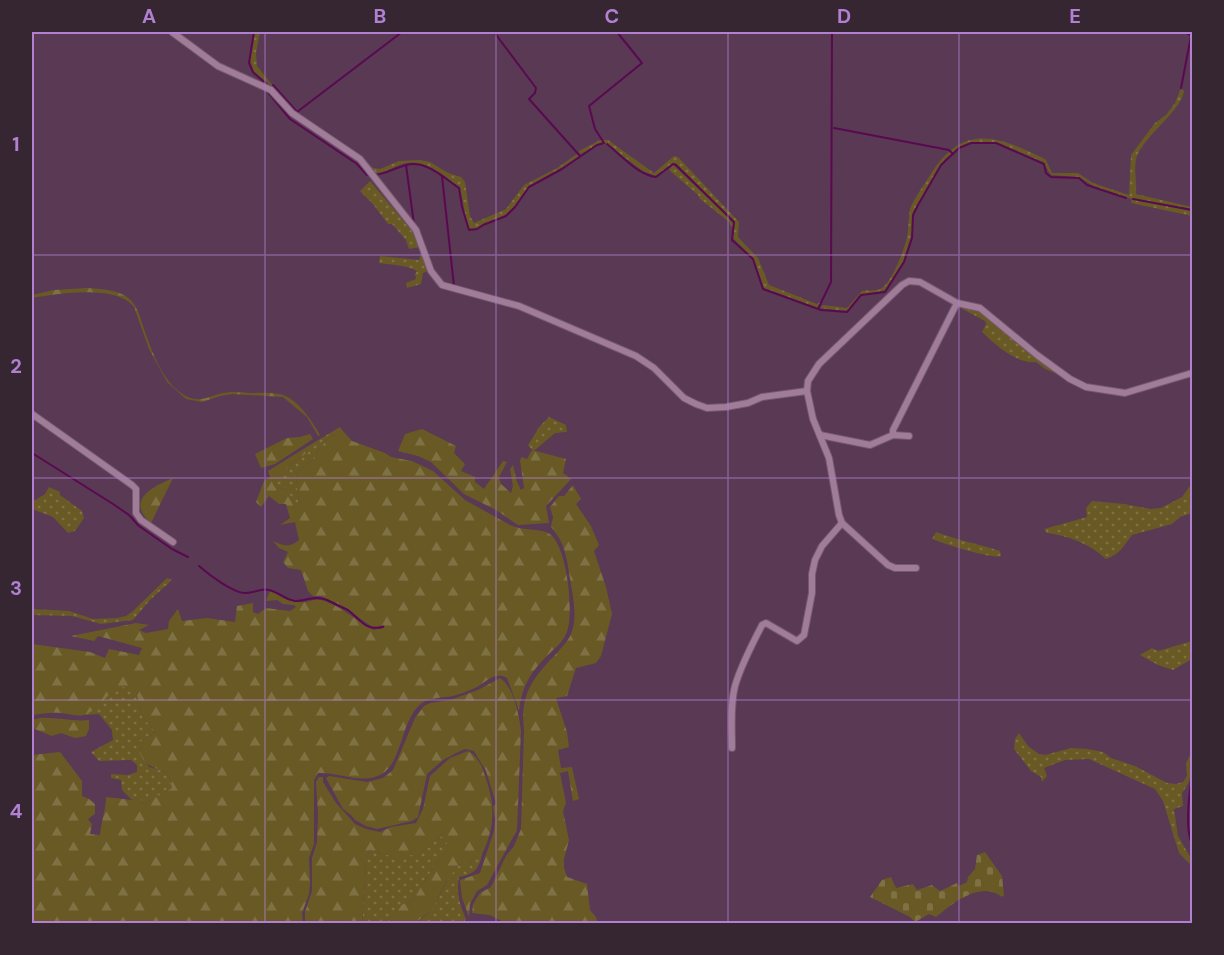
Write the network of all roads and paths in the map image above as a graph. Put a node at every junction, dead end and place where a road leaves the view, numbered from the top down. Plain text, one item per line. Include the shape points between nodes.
1 (172, 32) edge
2 (957, 303) junction
3 (1192, 373) edge
4 (807, 391) junction
5 (32, 414) edge
6 (820, 435) junction
7 (893, 435) junction
8 (909, 436) dead end
9 (842, 523) junction
10 (173, 542) dead end
11 (916, 568) dead end
12 (732, 748) dead end

1 - 4 street via 218,66 271,90 299,118 360,159 416,230 431,271 442,285 519,306 636,356 684,398 707,408
2 - 3 street via 980,308 1037,355 1086,387 1125,393
2 - 4 street via 920,282 902,285 812,372
2 - 7 street
4 - 6 street
5 - 10 street via 132,485 136,489 136,513 141,520
6 - 7 street via 870,445
6 - 9 street via 829,458
7 - 8 street
9 - 11 street via 888,565
9 - 12 street via 815,560 804,635 797,641 766,623 749,650 735,686

